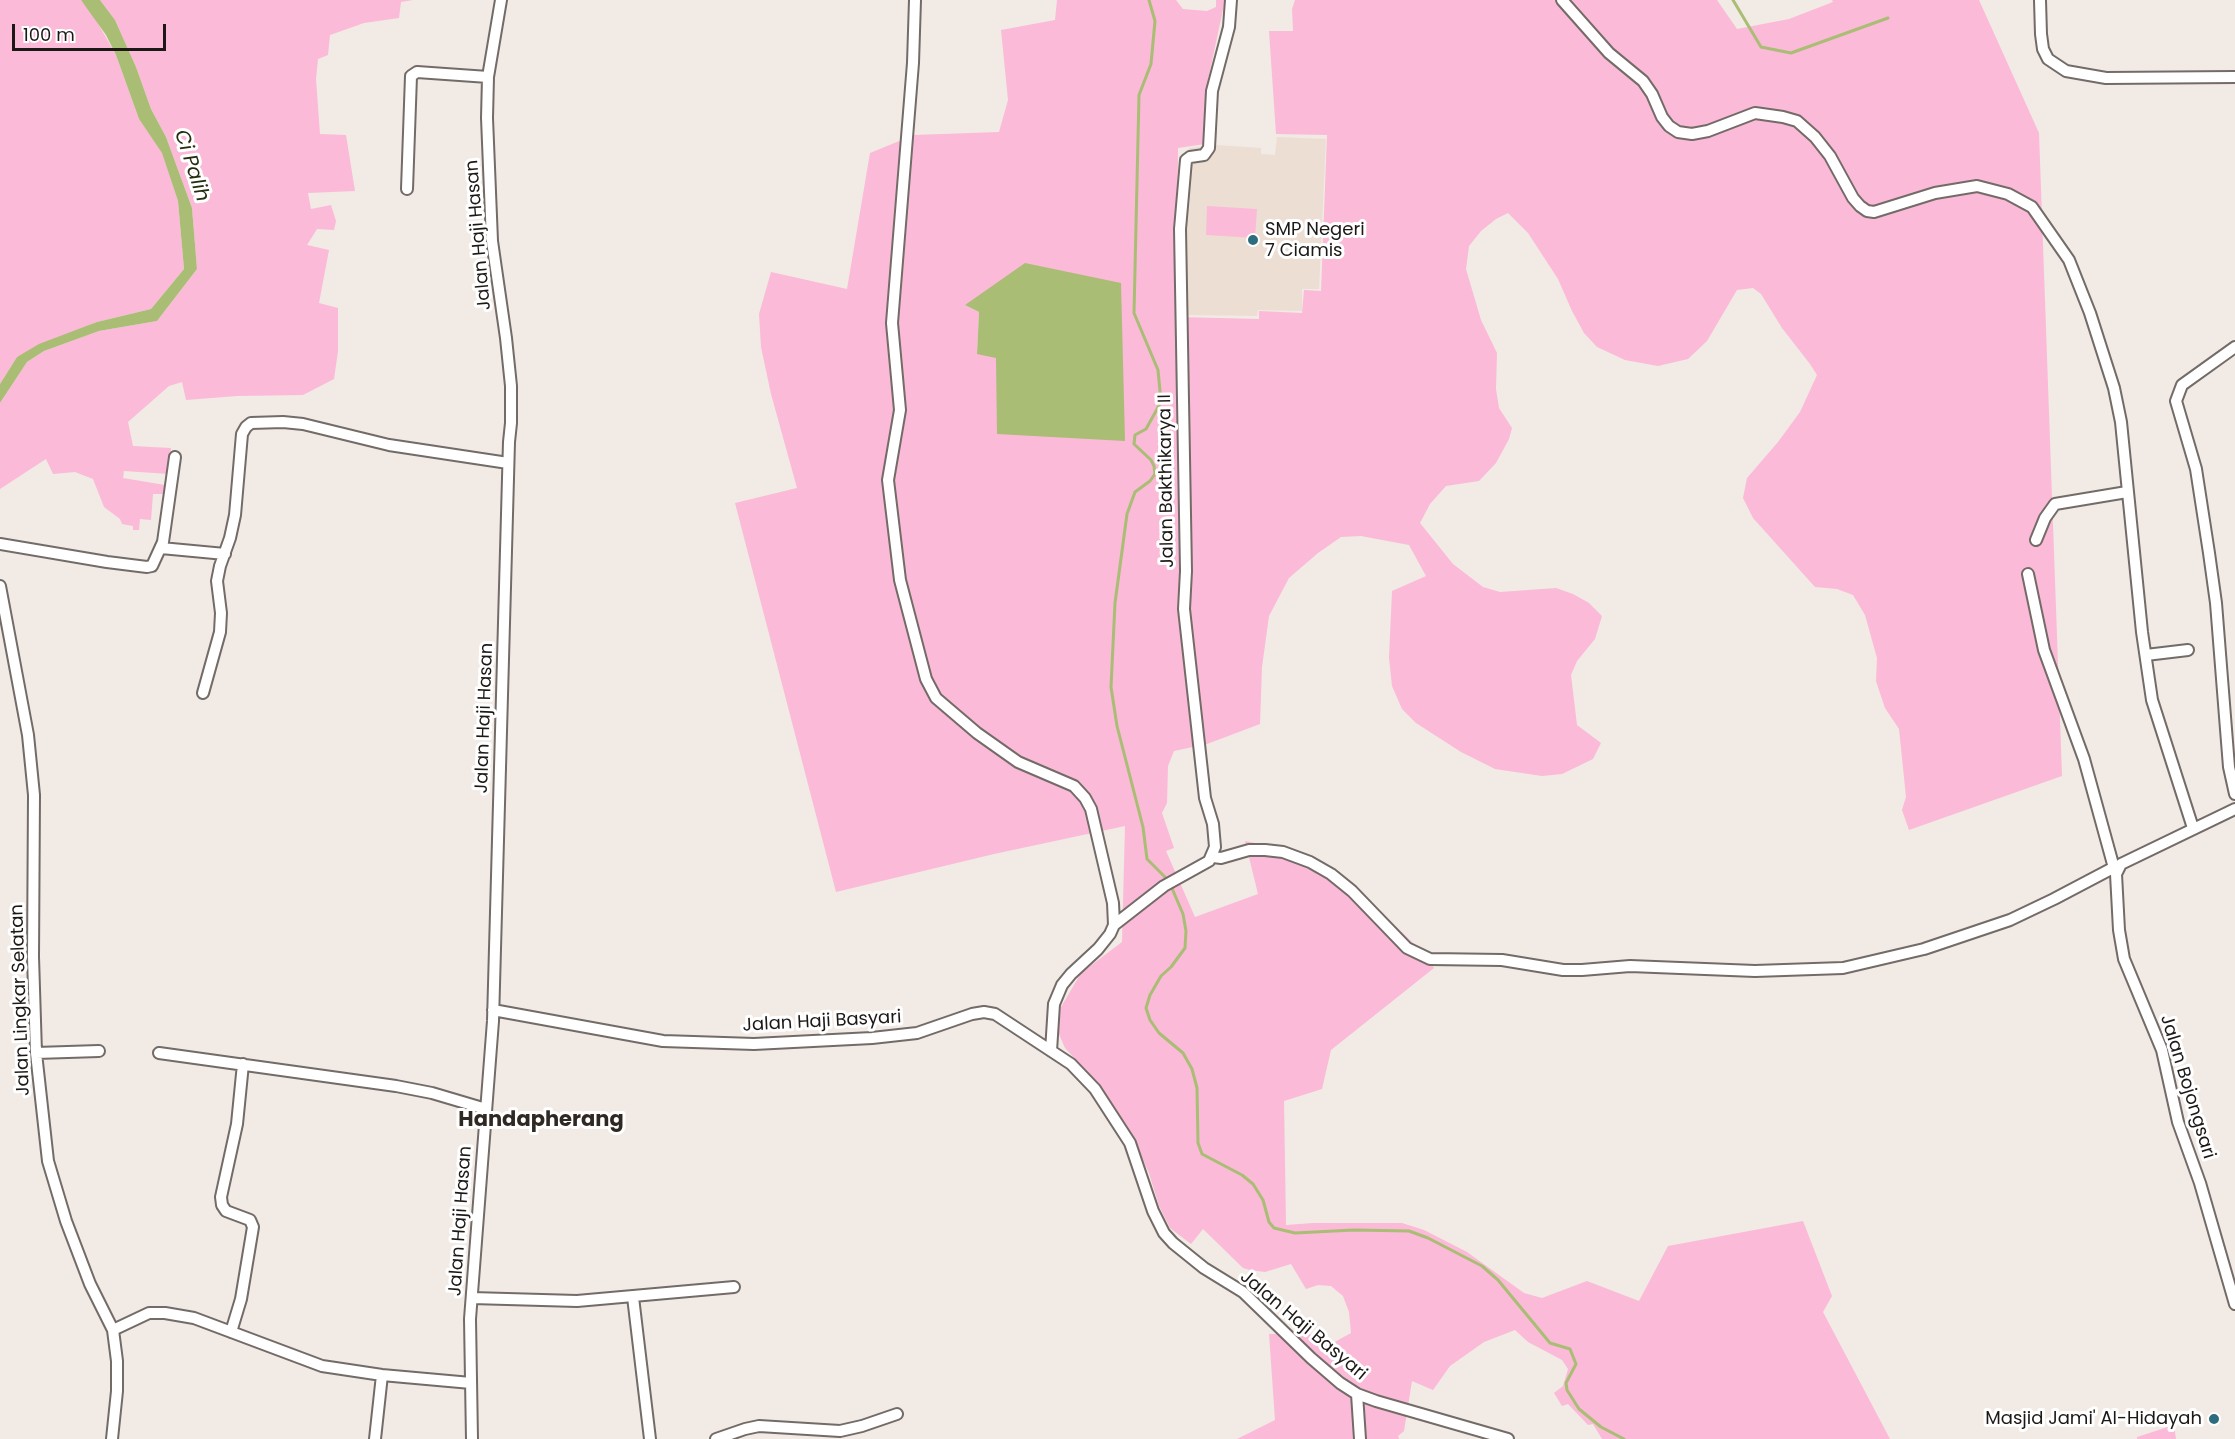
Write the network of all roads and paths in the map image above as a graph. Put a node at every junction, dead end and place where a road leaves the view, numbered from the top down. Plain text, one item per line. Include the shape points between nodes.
1 (501, 0) edge
2 (915, 0) edge
3 (1231, 0) edge
4 (1562, 0) edge
5 (2040, 0) edge
6 (488, 77) junction
7 (2235, 77) edge
8 (407, 189) dead end
9 (2235, 347) edge
10 (176, 457) dead end
11 (508, 463) junction
12 (2127, 492) junction
13 (2036, 540) dead end
14 (0, 544) edge
15 (161, 548) junction
16 (225, 554) junction
17 (2028, 574) dead end
18 (0, 586) edge
19 (2188, 650) dead end
20 (2146, 656) junction
21 (202, 693) dead end
22 (2235, 794) edge
23 (2235, 809) edge
24 (2193, 828) junction
25 (1213, 857) junction
26 (2116, 868) junction
27 (1114, 925) junction
28 (493, 1010) junction
29 (1051, 1051) junction
30 (99, 1052) dead end
31 (36, 1053) junction
32 (159, 1053) dead end
33 (243, 1064) junction
34 (486, 1108) junction
35 (734, 1287) dead end
36 (633, 1297) junction
37 (472, 1298) junction
38 (2235, 1304) edge
39 (113, 1330) junction
40 (231, 1332) junction
41 (382, 1375) junction
42 (471, 1383) junction
43 (1357, 1394) junction
44 (897, 1414) dead end
45 (112, 1439) edge
46 (375, 1439) edge
47 (472, 1439) edge
48 (650, 1439) edge
49 (716, 1439) edge
50 (1360, 1439) edge
51 (1508, 1439) edge

1 - 6 street, Jalan Haji Hasan
2 - 27 street via 891,323 900,410 888,480 900,580 926,679 936,698 1000,750 1074,786 1085,798 1113,903
3 - 25 street, Jalan Bakthikarya II via 1229,27 1212,91 1209,147 1204,155 1186,160 1180,229 1184,609 1205,798 1213,824
4 - 12 street via 1609,53 1643,81 1662,117 1678,132 1708,131 1755,113 1797,121 1830,156 1853,198 1875,213 1935,193 1977,186 2008,194 2032,207 2069,260 2104,353 2121,422
5 - 7 street via 2043,49 2048,59 2066,71 2106,78
6 - 8 street via 417,72 411,76
6 - 11 street, Jalan Haji Hasan via 492,241 511,386
9 - 22 street via 2182,386 2176,400 2196,469 2210,553 2229,767
10 - 15 street
11 - 16 street via 389,445 303,424 251,423 242,434 235,515
11 - 28 street, Jalan Haji Hasan
12 - 13 street via 2055,504
12 - 20 street
14 - 15 street via 147,567 153,564
15 - 16 street
16 - 21 street via 217,581 220,632
17 - 26 street, Jalan Bojongsari via 2046,657 2084,759
18 - 31 street, Jalan Lingkar Selatan via 28,735 34,795
19 - 20 street
20 - 24 street via 2158,724
23 - 24 street
24 - 26 street
25 - 26 street via 1265,850 1310,862 1352,891 1407,948 1430,959 1502,960 1563,970 1630,966 1812,971 1843,968 1924,949 2010,920
25 - 27 street via 1169,883
26 - 38 street, Jalan Bojongsari via 2124,959 2162,1050 2178,1122
27 - 29 street via 1098,950 1062,985 1054,1004
28 - 29 street, Jalan Haji Basyari via 663,1041 754,1044 917,1033 989,1012
28 - 34 street, Jalan Haji Hasan
29 - 43 street, Jalan Haji Basyari via 1081,1073 1117,1120 1130,1143 1158,1223 1173,1243 1243,1292 1311,1358
30 - 31 street
31 - 39 street, Jalan Lingkar Selatan via 48,1161 56,1191 90,1284
32 - 33 street
33 - 34 street via 414,1090
33 - 40 street via 237,1124 221,1197 226,1211 250,1220 254,1227
34 - 37 street, Jalan Haji Hasan
35 - 36 street
36 - 37 street via 578,1301
36 - 48 street
37 - 42 street, Jalan Haji Hasan
39 - 40 street via 149,1313 165,1313 194,1318
39 - 45 street, Jalan Lingkar Selatan via 117,1391
40 - 41 street via 322,1365
41 - 42 street
41 - 46 street
42 - 47 street, Jalan Haji Hasan
43 - 50 street
43 - 51 street, Jalan Haji Basyari
44 - 49 street via 840,1431 759,1426

